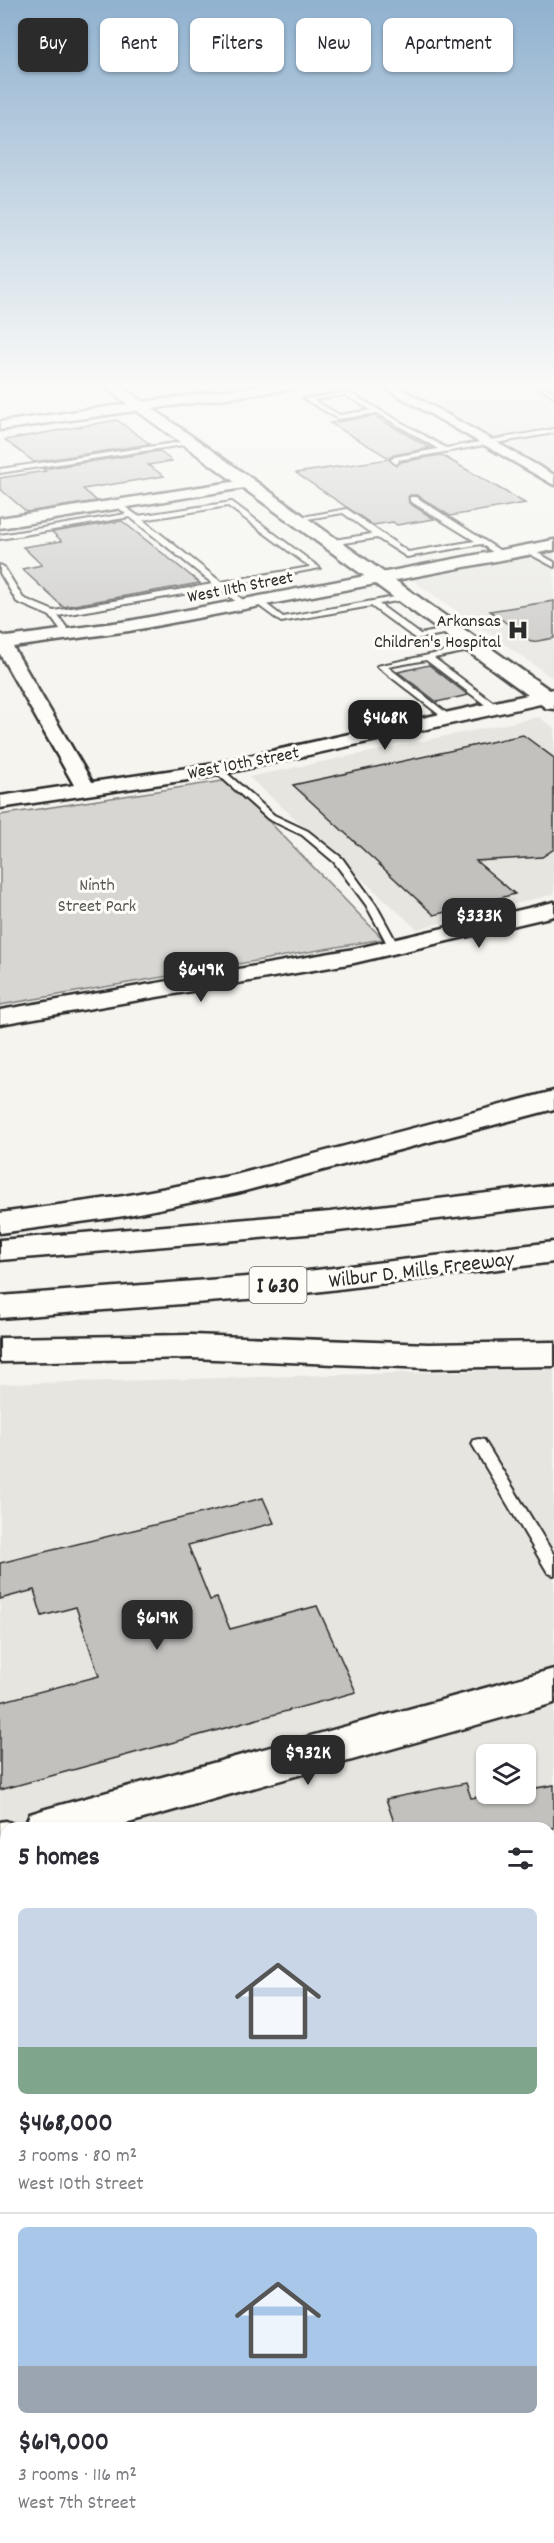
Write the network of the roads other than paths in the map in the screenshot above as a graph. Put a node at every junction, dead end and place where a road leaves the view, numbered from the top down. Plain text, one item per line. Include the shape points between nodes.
1 (126, 503) edge
2 (272, 503) edge
3 (419, 503) edge
4 (118, 504) junction
5 (134, 517) junction
6 (296, 519) junction
7 (0, 523) edge
8 (379, 535) junction
9 (0, 537) edge
10 (482, 542) junction
11 (330, 543) junction
12 (554, 546) edge
13 (529, 550) junction
14 (503, 555) junction
15 (554, 565) edge
16 (0, 567) edge
17 (381, 579) junction
18 (222, 586) junction
19 (406, 597) junction
20 (251, 604) junction
21 (373, 604) junction
22 (53, 614) junction
23 (452, 630) junction
24 (69, 636) junction
25 (1, 641) edge
26 (476, 647) junction
27 (428, 657) junction
28 (551, 698) edge
29 (495, 708) junction
30 (449, 718) junction
31 (217, 769) junction
32 (86, 789) junction
33 (0, 802) edge
34 (554, 909) edge
35 (394, 947) junction
36 (0, 1017) edge
37 (554, 1101) edge
38 (554, 1194) edge
39 (0, 1223) edge
40 (0, 1250) edge
41 (554, 1252) edge
42 (0, 1308) edge
43 (0, 1350) edge
44 (554, 1354) edge
45 (479, 1444) dead end
46 (554, 1569) edge
47 (554, 1686) edge
48 (67, 1822) edge

1 - 4 street
2 - 6 main road
3 - 10 lane
4 - 5 lane
4 - 7 street
5 - 9 lane
5 - 18 lane
5 - 18 lane via 229,504 316,568
6 - 8 lane via 344,511
6 - 11 main road
8 - 10 lane via 407,555
8 - 11 lane
10 - 14 lane
11 - 17 main road
12 - 13 street, West 11th Street
13 - 14 street, West 11th Street
13 - 15 lane
14 - 17 street, West 11th Street
16 - 22 lane via 20,600
17 - 19 main road
17 - 20 street, West 11th Street
18 - 20 lane
18 - 22 lane
19 - 21 lane
19 - 23 main road
20 - 21 lane via 281,620
20 - 24 street, West 11th Street
21 - 23 lane via 419,637
22 - 24 lane
23 - 26 main road
24 - 25 street, West 11th Street
25 - 32 street
26 - 27 lane
26 - 28 main road
27 - 29 lane
27 - 30 lane via 381,666
28 - 29 street, West 10th Street
29 - 30 street, West 10th Street
30 - 31 street, West 10th Street
31 - 32 street, West 10th Street
31 - 35 lane via 271,817 306,833 338,860 371,905
32 - 33 street, West 10th Street
34 - 35 street
35 - 36 street
37 - 39 main road via 237,1184 124,1206
38 - 40 main road via 320,1223
41 - 42 main road, Wilbur D. Mills Freeway / I 630 via 274,1286
43 - 44 main road via 216,1347 400,1356
45 - 46 lane
47 - 48 main road

